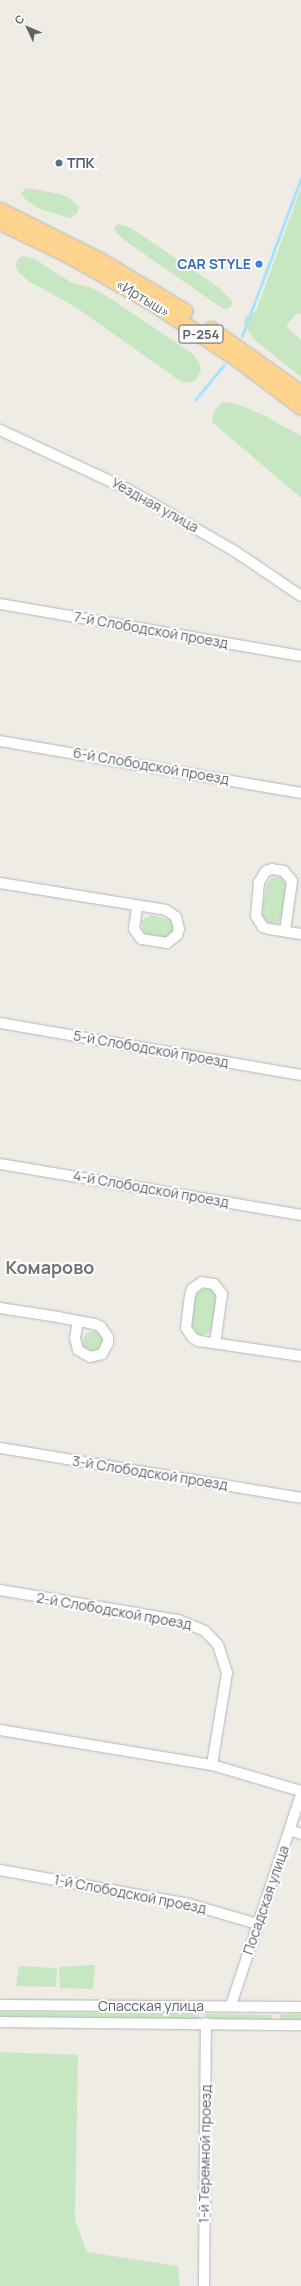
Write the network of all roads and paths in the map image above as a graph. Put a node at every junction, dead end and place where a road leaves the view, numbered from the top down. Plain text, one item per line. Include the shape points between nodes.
1 (0, 204) edge
2 (0, 210) edge
3 (0, 223) edge
4 (56, 236) junction
5 (301, 393) edge
6 (301, 407) edge
7 (0, 430) edge
8 (301, 596) edge
9 (0, 604) edge
10 (301, 656) edge
11 (0, 740) edge
12 (301, 793) edge
13 (0, 883) edge
14 (136, 907) junction
15 (285, 931) junction
16 (301, 934) edge
17 (0, 1023) edge
18 (301, 1075) edge
19 (0, 1164) edge
20 (301, 1215) edge
21 (0, 1308) edge
22 (78, 1321) dead end
23 (215, 1343) junction
24 (301, 1356) edge
25 (0, 1448) edge
26 (301, 1498) edge
27 (0, 1590) edge
28 (0, 1730) edge
29 (212, 1765) junction
30 (301, 1791) edge
31 (301, 1796) edge
32 (290, 1830) junction
33 (301, 1834) edge
34 (0, 1870) edge
35 (258, 1924) junction
36 (0, 2005) edge
37 (231, 2005) junction
38 (301, 2007) edge
39 (0, 2022) edge
40 (206, 2022) junction
41 (301, 2024) edge
42 (204, 2286) edge

1 - 4 highway
2 - 4 highway
3 - 6 highway, «Иртыш» / Р-254 via 96,270 161,308 236,358
4 - 5 highway, «Иртыш» / Р-254 via 159,295 241,348
7 - 8 street, Уездная улица via 76,464 157,505 236,552
9 - 10 street, 7-й Слободской проезд
11 - 12 street, 6-й Слободской проезд
13 - 14 street
14 - 14 street via 172,913 179,923 177,935 167,943 141,939 134,929
15 - 15 street via 263,926 256,916 259,882 266,871 272,869 284,871 292,881
15 - 16 street
17 - 18 street, 5-й Слободской проезд
19 - 20 street, 4-й Слободской проезд
21 - 22 street
23 - 23 street via 193,1338 186,1328 192,1290 202,1282 214,1284 222,1294
23 - 24 street
25 - 26 street, 3-й Слободской проезд
27 - 29 street, 2-й Слободской проезд via 178,1620 205,1631 218,1645 227,1673
28 - 29 street
29 - 30 street
31 - 32 street, Посадская улица
32 - 33 street
32 - 35 street, Посадская улица
34 - 35 street, 1-й Слободской проезд via 189,1904
35 - 37 street, Посадская улица
36 - 37 street, Спасская улица
37 - 38 street, Спасская улица
39 - 40 street, Спасская улица
40 - 41 street, Спасская улица
40 - 42 street, 1-й Теремной проезд

